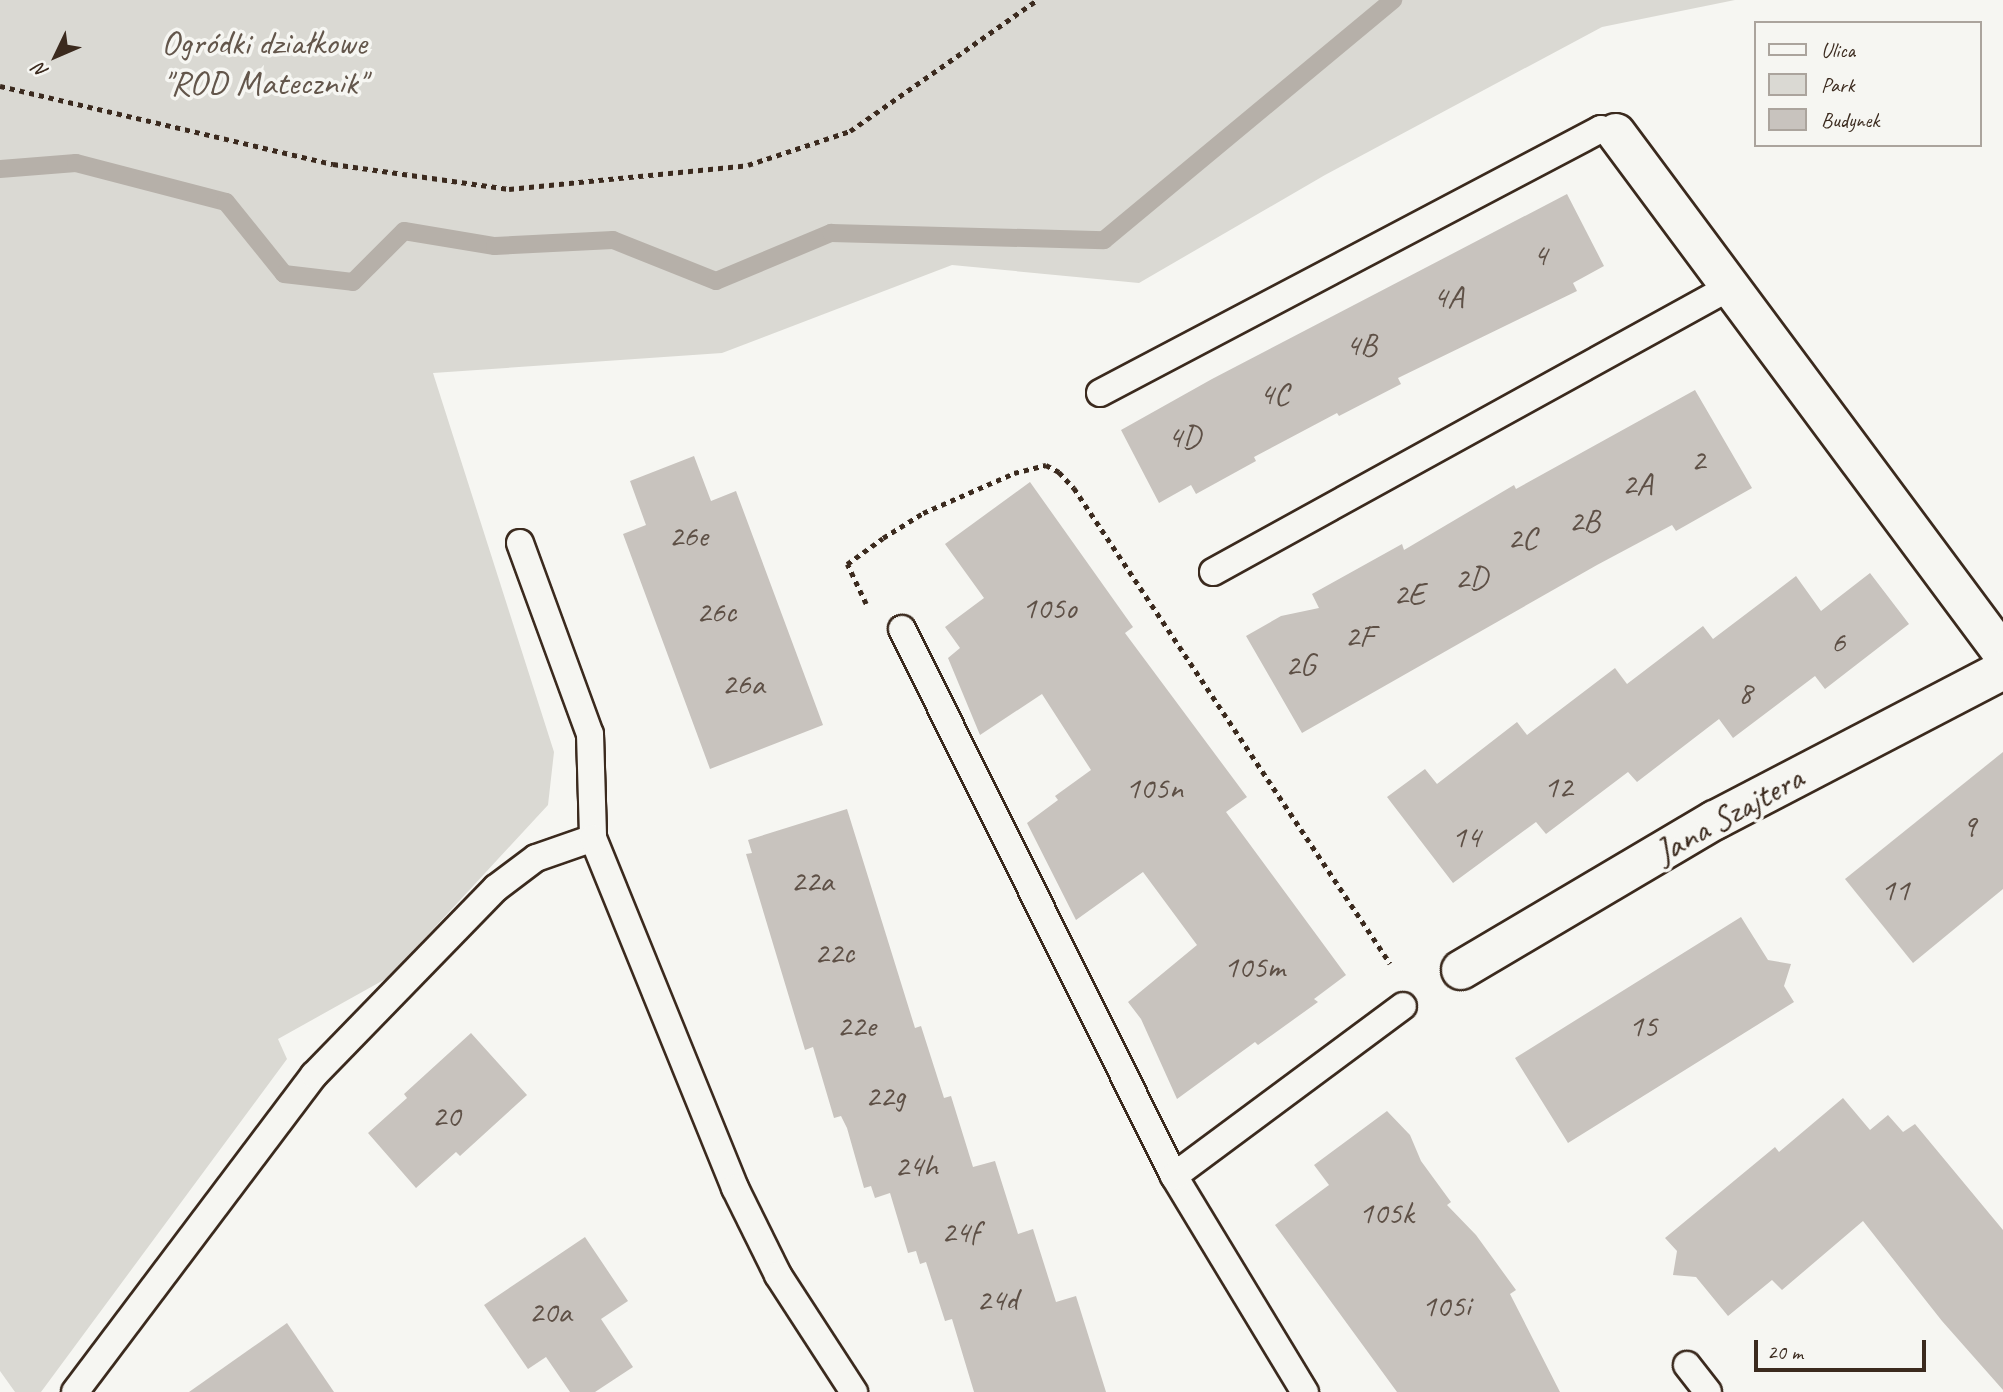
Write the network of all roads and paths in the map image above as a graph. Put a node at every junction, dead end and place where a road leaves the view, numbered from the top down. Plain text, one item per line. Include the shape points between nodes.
1 (1037, 0) edge
2 (0, 86) edge
3 (1616, 133) joint
4 (1730, 287) junction
5 (1100, 393) dead end
6 (520, 544) dead end
7 (1213, 572) dead end
8 (902, 629) joint
9 (2003, 654) edge
10 (2003, 670) edge
11 (593, 838) junction
12 (1461, 970) dead end
13 (1403, 1006) joint
14 (1174, 1176) junction
15 (1688, 1364) dead end
16 (75, 1392) edge
17 (854, 1392) edge
18 (1305, 1392) edge
19 (1708, 1392) edge

1 - 2 path via 850,131 748,165 509,188 333,164
3 - 4 street
3 - 5 lane via 1601,129
4 - 7 lane
4 - 9 street
6 - 11 lane via 590,733
8 - 13 path via 872,616 847,564 913,519 1014,473 1046,465 1059,472 1404,984
8 - 14 lane
10 - 12 street, Jana Szajtera via 1726,814
11 - 16 lane via 536,858 496,888 314,1075
11 - 17 lane via 735,1188 778,1275
13 - 14 lane
14 - 18 lane
15 - 19 lane

